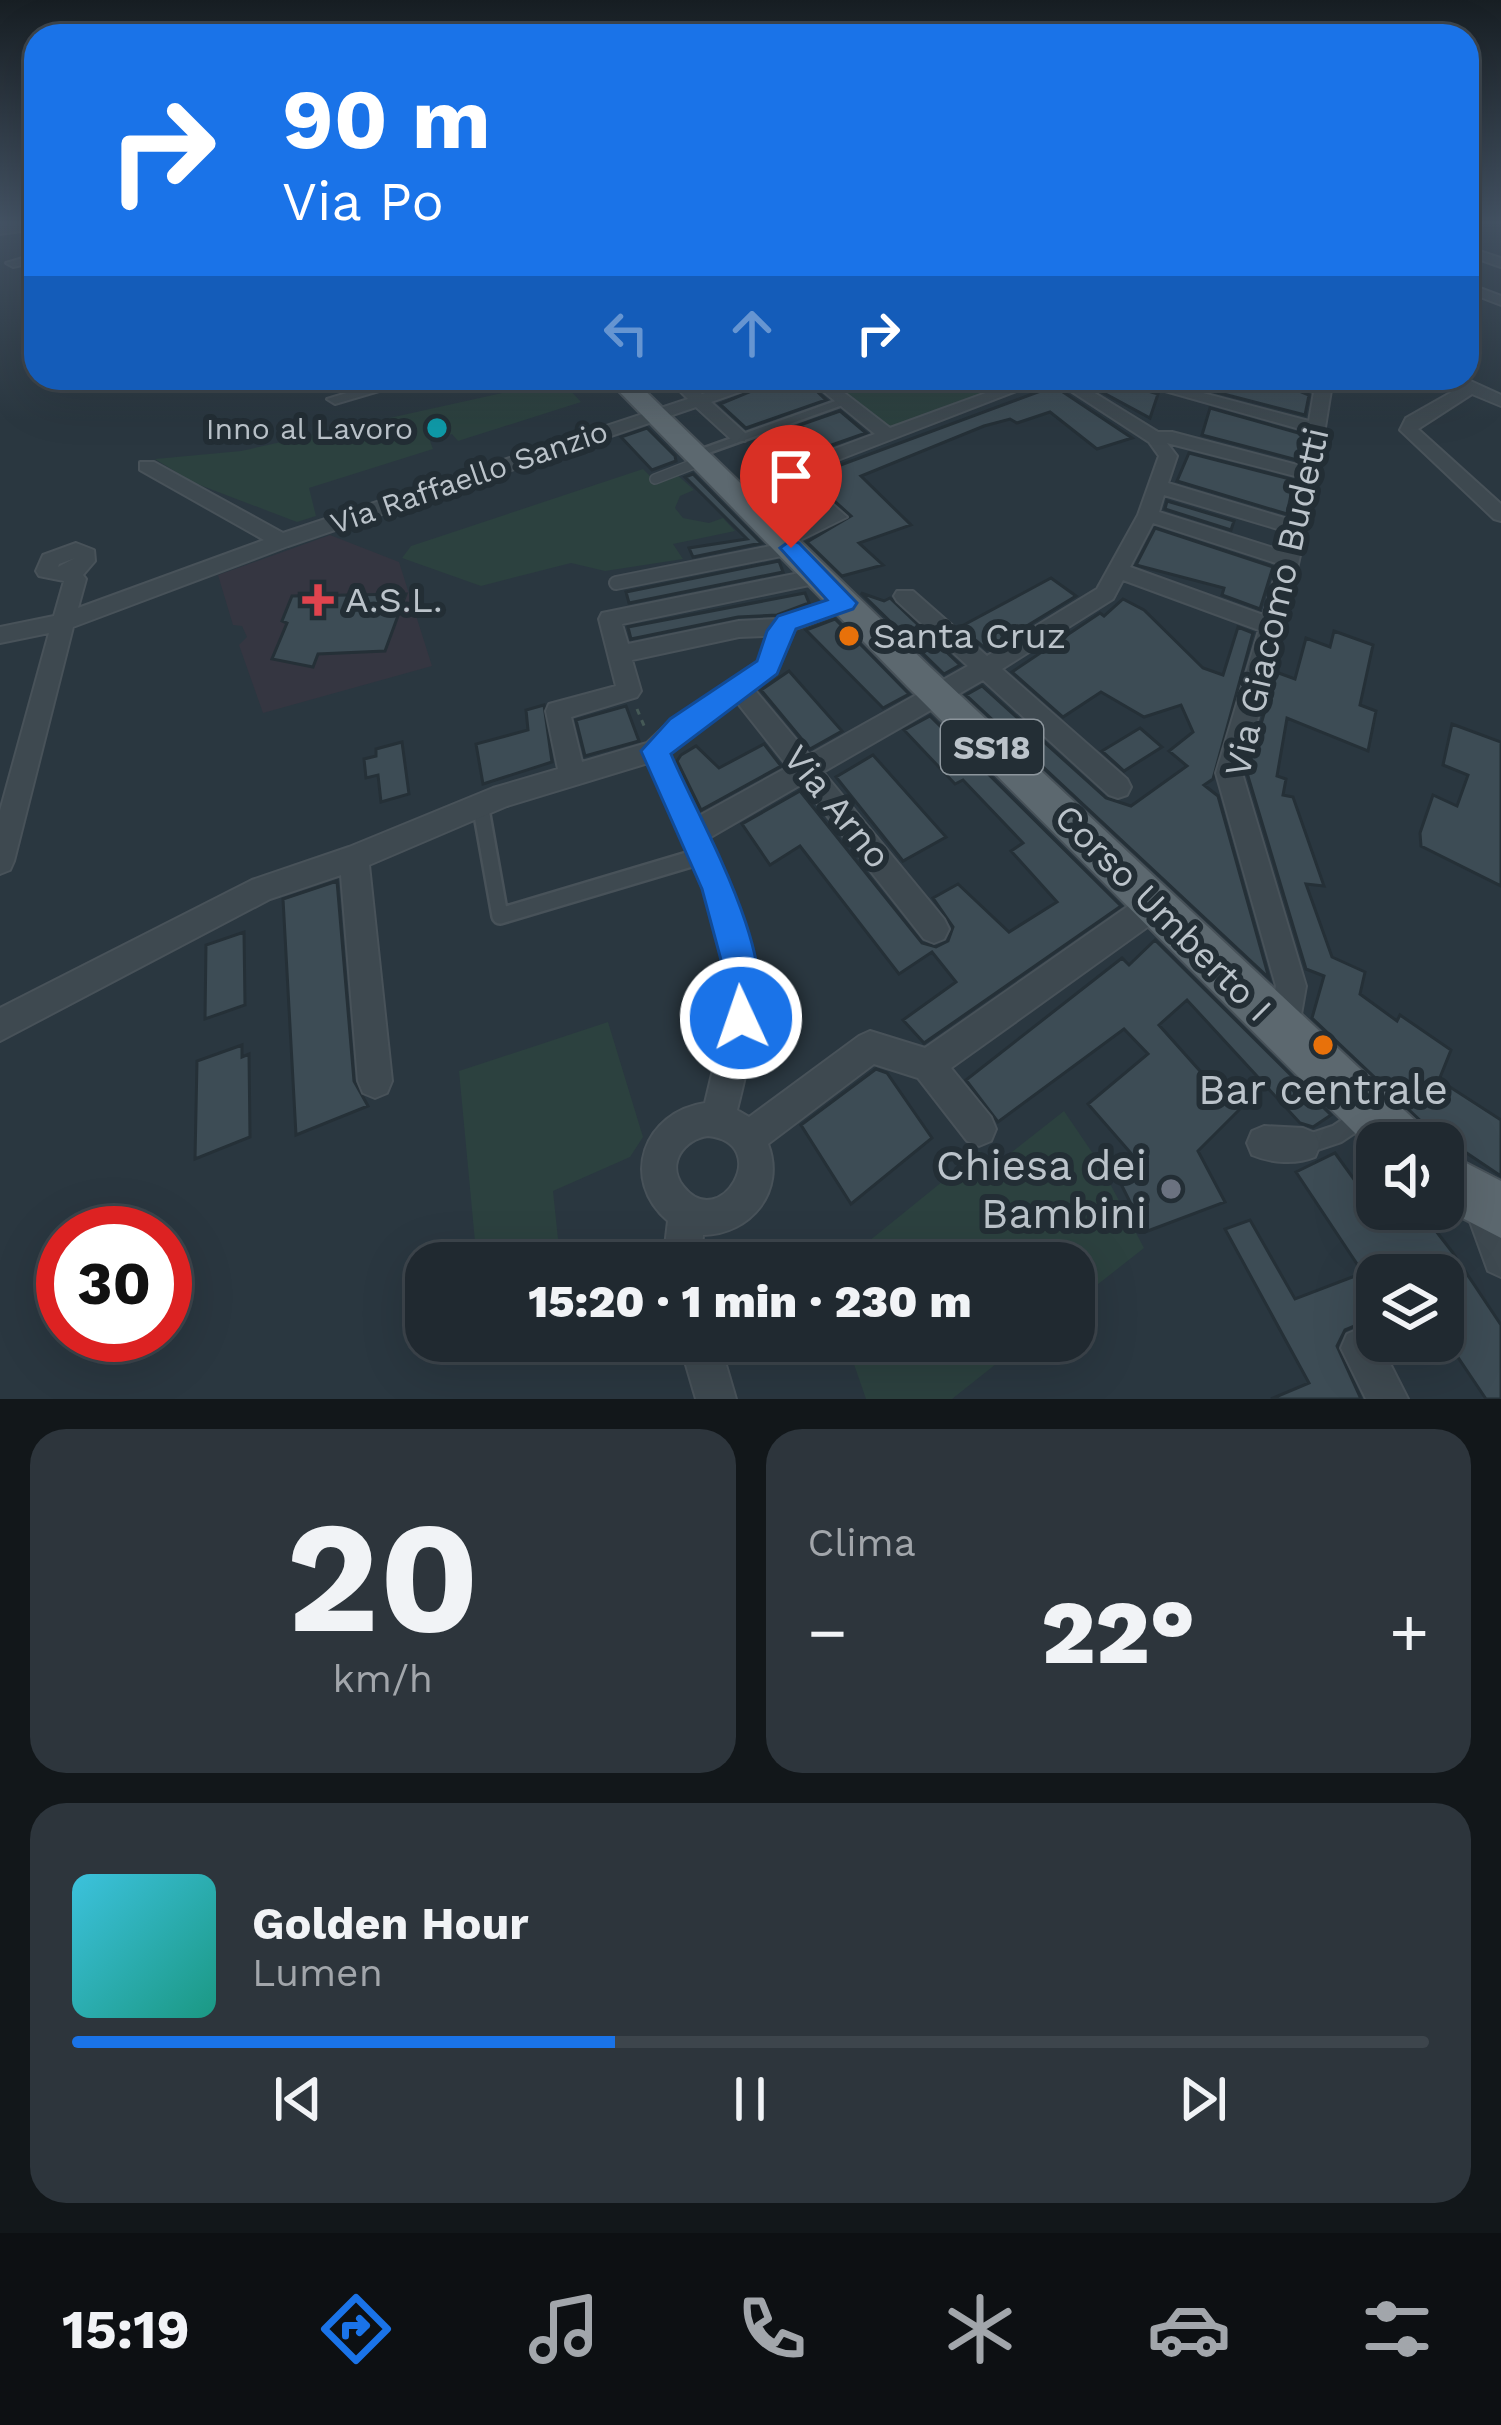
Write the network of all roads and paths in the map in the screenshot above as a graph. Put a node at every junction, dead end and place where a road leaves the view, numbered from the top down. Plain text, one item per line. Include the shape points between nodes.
1 (369, 390) edge
2 (631, 390) edge
3 (689, 390) edge
4 (726, 390) edge
5 (830, 390) edge
6 (1010, 390) edge
7 (1077, 390) edge
8 (1084, 390) edge
9 (1172, 390) edge
10 (1323, 390) edge
11 (1468, 390) edge
12 (1080, 392) junction
13 (335, 399) dead end
14 (700, 401) junction
15 (844, 401) junction
16 (657, 415) junction
17 (1318, 429) junction
18 (888, 435) junction
19 (739, 437) junction
20 (1155, 438) junction
21 (700, 456) junction
22 (147, 466) dead end
23 (786, 473) junction
24 (1312, 475) junction
25 (655, 479) dead end
26 (1160, 487) junction
27 (736, 492) junction
28 (1148, 515) junction
29 (1501, 515) edge
30 (1300, 529) junction
31 (281, 541) junction
32 (787, 544) junction
33 (1290, 560) junction
34 (74, 572) dead end
35 (1119, 572) junction
36 (616, 583) dead end
37 (831, 590) junction
38 (904, 596) dead end
39 (64, 622) junction
40 (783, 627) junction
41 (1274, 627) junction
42 (0, 635) edge
43 (619, 653) junction
44 (983, 669) junction
45 (740, 687) junction
46 (629, 691) junction
47 (938, 694) junction
48 (655, 751) junction
49 (808, 769) junction
50 (572, 774) junction
51 (1118, 787) dead end
52 (481, 809) junction
53 (695, 845) junction
54 (354, 859) junction
55 (0, 861) edge
56 (1157, 903) junction
57 (934, 929) dead end
58 (0, 1025) edge
59 (1285, 1033) junction
60 (928, 1065) junction
61 (375, 1081) dead end
62 (718, 1117) junction
63 (1380, 1122) edge
64 (979, 1130) dead end
65 (1356, 1131) edge
66 (747, 1139) junction
67 (1264, 1144) dead end
68 (1303, 1145) joint
69 (1475, 1197) edge
70 (687, 1215) junction
71 (684, 1242) edge
72 (1501, 1258) edge
73 (1347, 1352) dead end
74 (705, 1362) edge
75 (716, 1399) edge
76 (1388, 1399) edge

1 - 13 street
2 - 16 main road, Corso Umberto I / SS18
3 - 14 street
4 - 14 street, Via Raffaello Sanzio
5 - 15 street
6 - 18 street
7 - 12 street
8 - 12 street
9 - 17 street
10 - 17 street, Via Giacomo Budetti
11 - 29 street via 1409,430
12 - 20 street
14 - 16 street, Via Raffaello Sanzio
14 - 19 street
15 - 18 street
15 - 19 street
16 - 21 main road, Corso Umberto I / SS18
16 - 31 street, Via Raffaello Sanzio
17 - 24 street, Via Giacomo Budetti
18 - 23 street
19 - 21 street
20 - 24 street
20 - 26 street via 1168,456
21 - 25 lane
21 - 27 main road, Corso Umberto I / SS18
22 - 31 street, Via Raffaello Sanzio
23 - 27 street
23 - 32 street via 837,517
24 - 30 street, Via Giacomo Budetti
26 - 28 street
26 - 30 street
27 - 32 main road, Corso Umberto I / SS18
28 - 33 street
28 - 35 street
30 - 33 street, Via Giacomo Budetti
31 - 39 street, Via Raffaello Sanzio
32 - 36 lane
32 - 37 main road, Corso Umberto I / SS18
33 - 41 street, Via Giacomo Budetti
34 - 39 street
35 - 41 street
35 - 44 street via 1084,609
37 - 40 street
37 - 43 street via 610,619
37 - 47 main road, Corso Umberto I / SS18
38 - 44 street
39 - 42 street, Via Raffaello Sanzio
39 - 55 street
40 - 43 street
40 - 45 street via 768,667
41 - 59 street, Via Giacomo Budetti via 1229,773 1291,986
43 - 46 street
44 - 47 street
44 - 51 street
45 - 48 street
45 - 49 street, Via Arno
46 - 48 path
46 - 50 street via 558,711
47 - 49 street
47 - 56 main road, Corso Umberto I / SS18
48 - 50 street
48 - 53 street
49 - 53 street
49 - 57 street, Via Arno
50 - 52 street
52 - 53 lane via 500,916
52 - 54 street
53 - 62 street via 718,886 743,987
54 - 58 street via 262,890
54 - 61 street
56 - 59 main road, Corso Umberto I / SS18
56 - 60 street
59 - 63 main road, Corso Umberto I / SS18
60 - 64 street
60 - 66 street via 870,1047
62 - 66 street
62 - 70 street via 681,1126 665,1150 663,1180
65 - 68 lane
66 - 70 street via 754,1166 747,1196 726,1216
67 - 68 street
69 - 72 street
70 - 71 street
73 - 76 street
74 - 75 street

